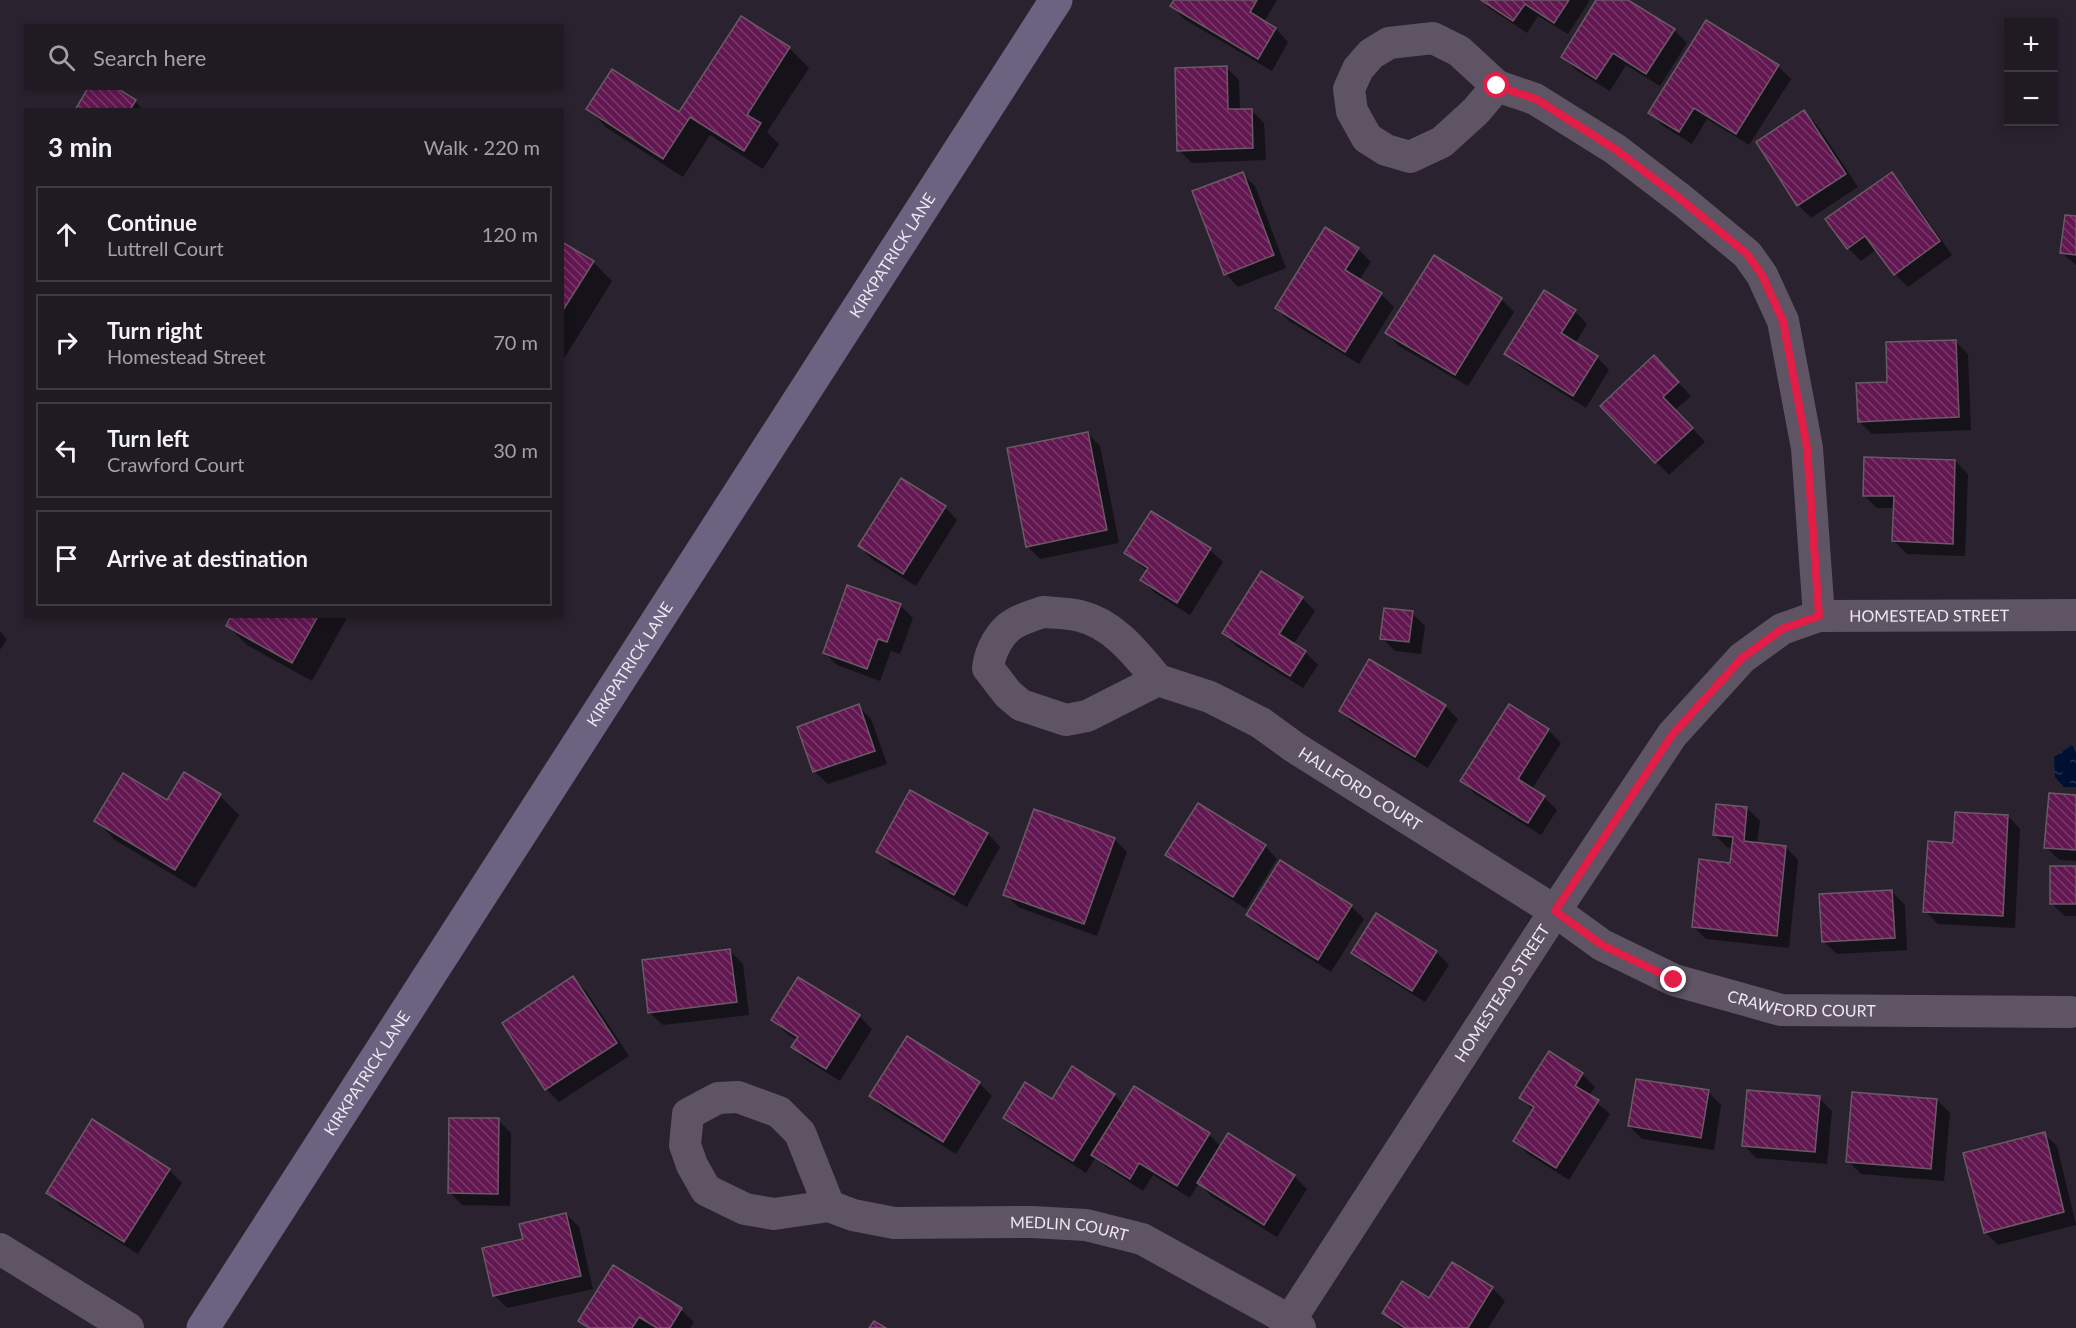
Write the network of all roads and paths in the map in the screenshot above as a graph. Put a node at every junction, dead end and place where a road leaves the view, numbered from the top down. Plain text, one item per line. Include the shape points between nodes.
1 (1056, 0) edge
2 (1497, 86) junction
3 (2076, 615) edge
4 (1819, 616) junction
5 (1158, 680) junction
6 (1555, 911) junction
7 (2070, 1012) dead end
8 (830, 1206) junction
9 (0, 1249) edge
10 (1291, 1325) edge
11 (128, 1328) edge
12 (203, 1328) edge

1 - 12 street, KIRKPATRICK LANE
2 - 2 street via 1459,51 1433,38 1389,43 1371,54 1358,69 1349,89 1352,111 1367,138 1386,150 1410,157 1443,142
2 - 4 street via 1536,99 1615,149 1747,254 1762,275 1783,321 1807,448
3 - 4 street, HOMESTEAD STREET
4 - 6 street, HOMESTEAD STREET via 1782,629 1742,658 1672,735
5 - 5 street, HALLFORD COURT via 1087,716 1066,720 1022,705 1008,694 988,668 989,655 1015,623 1043,612 1081,616 1102,624 1123,641
5 - 6 street, HALLFORD COURT via 1210,697 1261,723
6 - 7 street, CRAWFORD COURT via 1602,945 1674,980 1781,1010
6 - 10 street, HOMESTEAD STREET
8 - 8 street, MEDLIN COURT via 800,1133 779,1112 738,1097 718,1098 688,1113 685,1145 706,1190 745,1209 774,1214
8 - 10 street, MEDLIN COURT via 894,1223 1086,1225 1142,1239
9 - 11 street

